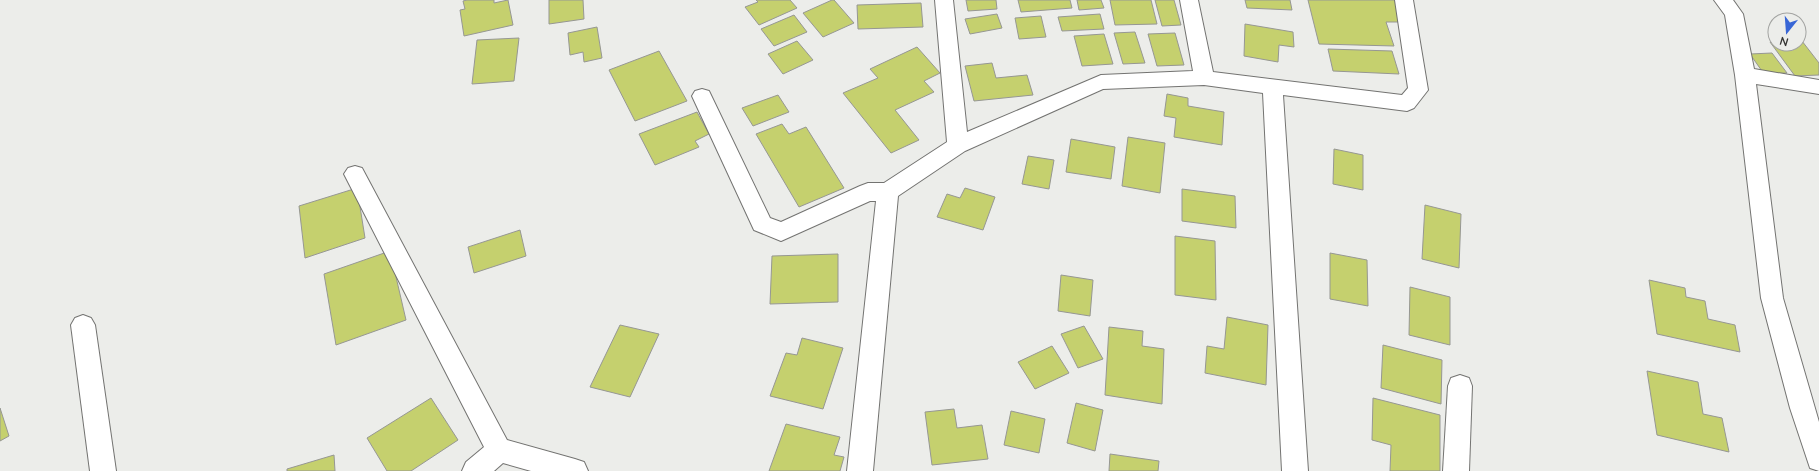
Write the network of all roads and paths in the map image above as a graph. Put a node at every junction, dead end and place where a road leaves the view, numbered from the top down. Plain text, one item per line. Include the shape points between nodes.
1 (944, 0) edge
2 (1189, 0) edge
3 (1404, 0) edge
4 (1723, 0) edge
5 (1744, 75) junction
6 (1204, 78) junction
7 (1273, 86) junction
8 (1819, 87) edge
9 (702, 96) dead end
10 (958, 145) junction
11 (355, 174) dead end
12 (888, 192) junction
13 (83, 325) dead end
14 (1460, 386) dead end
15 (1810, 410) edge
16 (499, 450) junction
17 (1819, 459) edge
18 (103, 471) edge
19 (475, 471) edge
20 (575, 471) edge
21 (860, 471) edge
22 (1294, 471) edge
23 (1456, 471) edge

1 - 10 street
2 - 6 street
3 - 7 street via 1418,90 1407,103
4 - 5 street via 1734,14
5 - 8 street
5 - 15 street via 1772,298
6 - 7 street
6 - 10 street via 1101,82
7 - 22 street
9 - 12 street via 762,224 781,232 868,192
10 - 12 street
11 - 16 street
12 - 21 street
13 - 18 street
14 - 23 street
15 - 17 street
16 - 19 street
16 - 20 street

